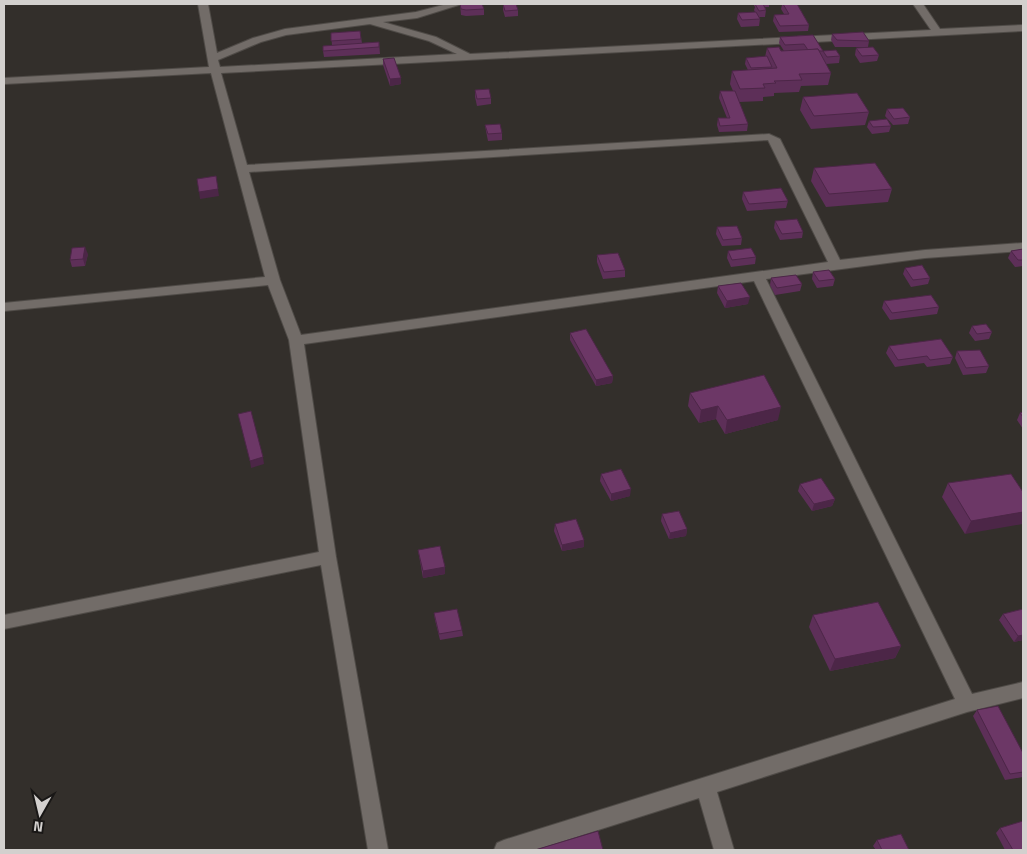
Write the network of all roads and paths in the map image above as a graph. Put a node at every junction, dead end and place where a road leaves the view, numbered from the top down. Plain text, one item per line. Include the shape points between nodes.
1 (203, 4) edge
2 (457, 4) edge
3 (918, 4) edge
4 (362, 21) junction
5 (1023, 28) edge
6 (937, 32) junction
7 (466, 55) junction
8 (214, 65) junction
9 (4, 81) edge
10 (242, 169) junction
11 (1023, 248) edge
12 (836, 266) junction
13 (758, 276) junction
14 (273, 280) junction
15 (4, 307) edge
16 (296, 340) junction
17 (328, 557) junction
18 (4, 622) edge
19 (1023, 690) edge
20 (967, 704) junction
21 (706, 786) junction
22 (378, 850) edge
23 (504, 850) edge
24 (724, 850) edge

1 - 8 street
2 - 4 street via 417,15
3 - 6 street
4 - 7 street via 427,36
4 - 8 street via 285,32 257,40
5 - 6 street
6 - 7 street
7 - 8 street
8 - 9 street
8 - 10 street
10 - 12 street via 769,137 774,140
10 - 14 street
11 - 12 street via 925,254
12 - 13 street
13 - 16 street
13 - 20 street
14 - 15 street
14 - 16 street
16 - 17 street
17 - 18 street
17 - 22 street
19 - 20 street
20 - 21 street
21 - 23 street
21 - 24 street

